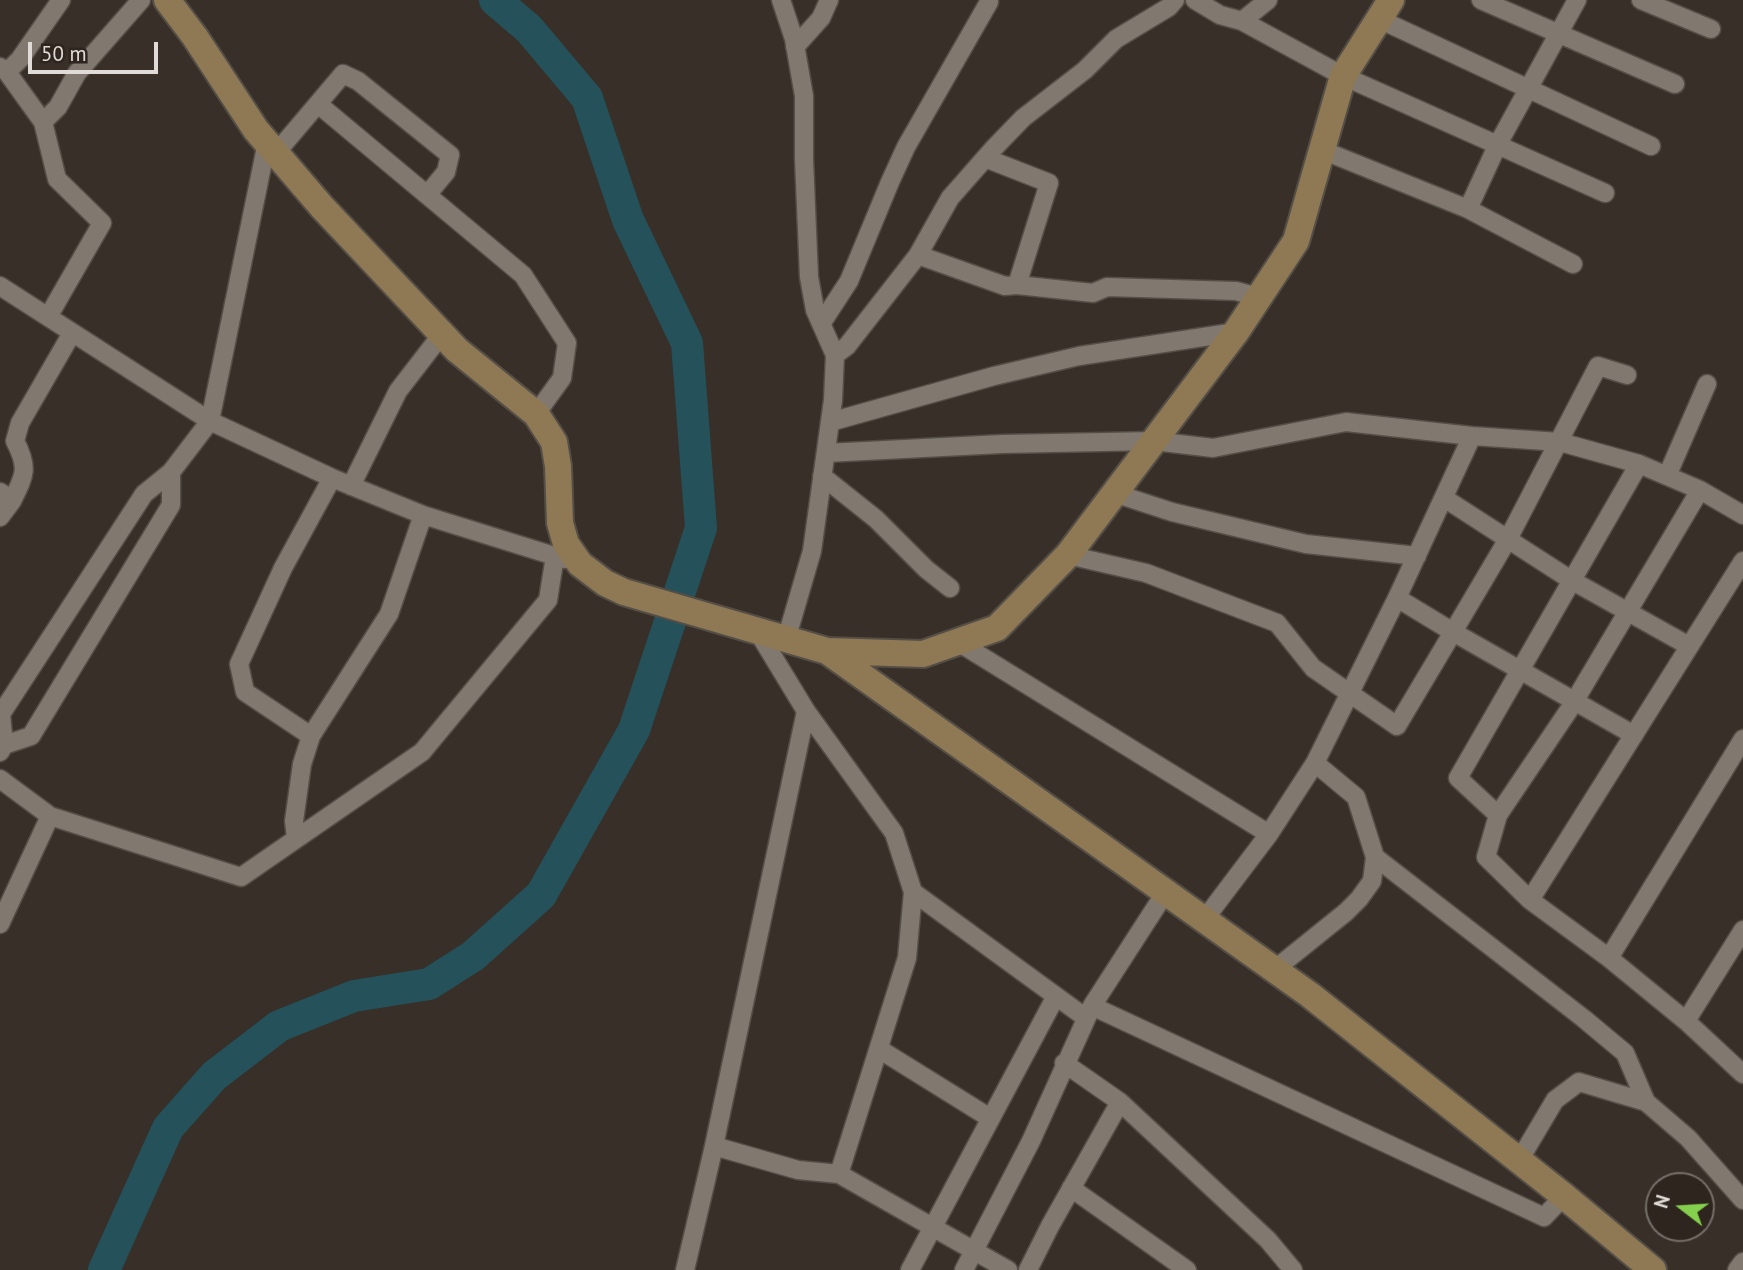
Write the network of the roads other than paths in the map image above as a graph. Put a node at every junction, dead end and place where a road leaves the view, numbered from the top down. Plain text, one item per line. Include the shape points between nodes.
1 (61, 0) edge
2 (141, 0) edge
3 (167, 0) edge
4 (780, 0) edge
5 (829, 0) edge
6 (1175, 0) edge
7 (1195, 0) edge
8 (1268, 0) edge
9 (1481, 0) edge
10 (1577, 0) edge
11 (1641, 0) edge
12 (989, 2) dead end
13 (1385, 10) edge
14 (1242, 21) junction
15 (1711, 29) dead end
16 (1558, 33) junction
17 (795, 47) junction
18 (4, 69) edge
19 (1343, 76) junction
20 (1675, 84) dead end
21 (1528, 88) junction
22 (318, 104) junction
23 (43, 122) junction
24 (1498, 144) junction
25 (1651, 146) dead end
26 (271, 147) junction
27 (1322, 150) junction
28 (985, 158) junction
29 (1605, 193) dead end
30 (427, 195) junction
31 (1468, 209) junction
32 (918, 256) junction
33 (1573, 264) dead end
34 (1017, 285) junction
35 (0, 286) edge
36 (1258, 297) junction
37 (48, 317) junction
38 (821, 324) junction
39 (1237, 332) junction
40 (72, 333) junction
41 (442, 334) junction
42 (835, 355) junction
43 (1626, 375) dead end
44 (1707, 384) dead end
45 (536, 414) junction
46 (210, 421) junction
47 (830, 422) junction
48 (1472, 436) junction
49 (1154, 440) junction
50 (1560, 442) junction
51 (826, 453) junction
52 (1639, 464) junction
53 (171, 472) junction
54 (822, 476) junction
55 (1667, 476) junction
56 (332, 478) junction
57 (351, 485) junction
58 (1700, 490) junction
59 (1114, 493) junction
60 (6, 497) edge
61 (1444, 498) junction
62 (423, 515) junction
63 (1743, 515) edge
64 (0, 517) edge
65 (1508, 539) junction
66 (1068, 555) junction
67 (1417, 556) junction
68 (568, 560) junction
69 (1743, 561) edge
70 (1571, 580) junction
71 (950, 588) dead end
72 (1397, 598) junction
73 (1628, 611) junction
74 (758, 632) junction
75 (1453, 632) junction
76 (786, 640) junction
77 (958, 642) junction
78 (1689, 646) junction
79 (827, 652) junction
80 (1521, 672) junction
81 (1349, 693) junction
82 (1575, 701) junction
83 (806, 711) junction
84 (1634, 735) junction
85 (311, 736) junction
86 (1743, 739) edge
87 (2, 749) edge
88 (1315, 763) junction
89 (0, 779) edge
90 (1498, 815) junction
91 (50, 816) junction
92 (1269, 834) junction
93 (296, 838) junction
94 (1375, 858) junction
95 (913, 892) junction
96 (1165, 893) junction
97 (1530, 901) junction
98 (1204, 920) junction
99 (0, 924) edge
100 (1743, 930) edge
101 (1738, 950) edge
102 (1609, 958) junction
103 (1275, 970) junction
104 (1056, 996) junction
105 (1089, 1012) junction
106 (1686, 1021) junction
107 (879, 1049) junction
108 (1064, 1063) junction
109 (1743, 1074) edge
110 (1119, 1102) junction
111 (1646, 1102) junction
112 (990, 1118) junction
113 (714, 1146) junction
114 (1516, 1158) junction
115 (839, 1174) junction
116 (1072, 1188) junction
117 (1564, 1196) junction
118 (1743, 1200) edge
119 (933, 1227) junction
120 (974, 1251) junction
121 (1743, 1262) edge
122 (685, 1270) edge
123 (910, 1270) edge
124 (964, 1270) edge
125 (1008, 1270) edge
126 (1028, 1270) edge
127 (1187, 1270) edge
128 (1293, 1270) edge
129 (1653, 1270) edge
130 (1737, 1270) edge

1 - 18 street via 20,59
2 - 23 street via 77,74 58,107
3 - 26 main road
4 - 17 street
5 - 17 street via 821,18
6 - 28 street via 1116,39 1085,70 1023,118
7 - 14 street
8 - 14 street
9 - 16 street
10 - 16 street
11 - 15 street
12 - 38 street via 906,147 849,281
13 - 19 main road
13 - 21 street
14 - 19 street
16 - 20 street
16 - 21 street
17 - 38 street via 804,96 809,277
18 - 23 street
19 - 24 street
19 - 27 main road
21 - 24 street
21 - 25 street
22 - 26 street
22 - 30 street
22 - 30 street via 343,74 358,80 450,155 446,172
23 - 37 street via 57,179 102,223
24 - 29 street
24 - 31 street
26 - 41 main road
26 - 46 street
27 - 31 street
27 - 36 main road via 1296,242
28 - 32 street via 950,198
28 - 34 street via 1049,183
30 - 45 street via 523,275 567,343 562,378
31 - 33 street
32 - 34 street via 1005,286
32 - 42 street
34 - 36 street via 1093,293 1107,287 1236,291
35 - 37 street
36 - 39 main road
37 - 40 street
38 - 42 street
39 - 47 street via 1079,356
39 - 49 main road
40 - 46 street
40 - 60 street via 20,423 15,441 24,458 24,475
41 - 45 main road
41 - 57 street via 398,391
42 - 47 street
43 - 50 street via 1598,366
44 - 55 street
45 - 68 main road via 554,442 559,523
46 - 53 street
46 - 56 street
47 - 51 street
48 - 49 street via 1346,422 1213,448
48 - 50 street
48 - 61 street
49 - 51 street
49 - 59 main road
50 - 52 street
50 - 65 street
51 - 54 street
52 - 55 street
52 - 70 street
53 - 87 street via 144,494 1,714
53 - 87 street via 171,505 32,736
54 - 71 street
54 - 76 street via 812,551
55 - 58 street
56 - 57 street
56 - 85 street via 283,568 239,664 245,692
57 - 62 street
58 - 63 street
58 - 73 street
59 - 66 main road
59 - 67 street via 1306,544
60 - 64 street
61 - 65 street
61 - 67 street
62 - 68 street
62 - 85 street via 389,614
65 - 70 street
65 - 75 street
66 - 77 main road via 997,628
66 - 81 street via 1146,573 1277,623 1313,668
67 - 72 street
68 - 74 main road via 624,592
68 - 93 street via 548,600 422,752
69 - 78 street
70 - 73 street
70 - 80 street
72 - 75 street
72 - 81 street
73 - 78 street
73 - 82 street
74 - 76 main road
74 - 83 street
75 - 80 street
75 - 81 street via 1397,726
76 - 79 main road
77 - 79 main road via 923,654
77 - 92 street
78 - 84 street
79 - 96 main road
80 - 82 street
80 - 90 street via 1458,778
81 - 88 street
82 - 84 street
82 - 90 street
83 - 95 street via 894,833
83 - 113 street
84 - 97 street
85 - 93 street via 302,764
86 - 102 street
88 - 92 street
88 - 94 street via 1356,797
89 - 91 street
90 - 97 street via 1486,857
91 - 93 street via 241,877
91 - 99 street
92 - 98 street
94 - 103 street via 1372,881 1359,900
94 - 111 street via 1625,1054
95 - 104 street
95 - 107 street via 907,958
96 - 98 main road
96 - 105 street
97 - 102 street
98 - 103 main road
100 - 101 street
101 - 106 street
102 - 106 street
103 - 114 main road
104 - 105 street
104 - 112 street
105 - 108 street
105 - 117 street via 1544,1217
106 - 109 street
107 - 112 street
107 - 115 street
108 - 110 street
108 - 120 street via 1031,1141
110 - 116 street
110 - 128 street via 1268,1240
111 - 114 street via 1578,1082 1555,1100 1523,1154
111 - 118 street via 1688,1138
112 - 119 street
113 - 115 street via 798,1170
113 - 122 street
114 - 117 main road
115 - 119 street
116 - 126 street
116 - 127 street
117 - 129 main road
119 - 120 street
119 - 123 street
120 - 124 street
120 - 125 street
121 - 130 street

